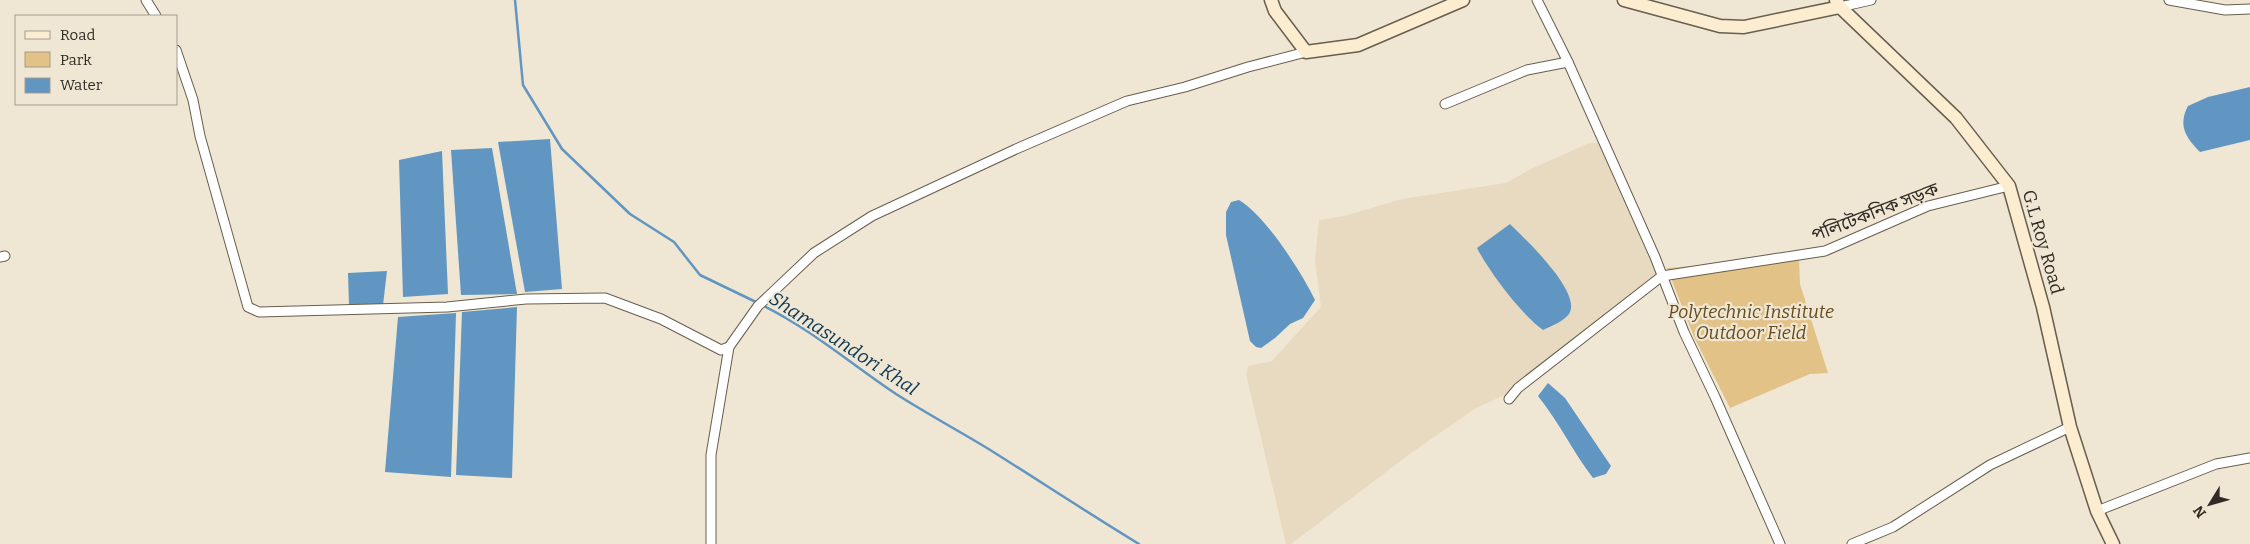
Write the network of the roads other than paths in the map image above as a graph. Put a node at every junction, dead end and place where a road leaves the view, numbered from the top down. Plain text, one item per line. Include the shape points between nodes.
1 (146, 0) edge
2 (1272, 0) edge
3 (1463, 0) edge
4 (1537, 0) edge
5 (1624, 0) edge
6 (1871, 0) edge
7 (2169, 0) edge
8 (1838, 3) edge
9 (2250, 9) edge
10 (155, 15) edge
11 (1306, 52) junction
12 (178, 56) edge
13 (1568, 62) junction
14 (1445, 104) dead end
15 (2009, 186) junction
16 (1662, 276) junction
17 (729, 347) junction
18 (1509, 399) dead end
19 (2070, 427) junction
20 (2250, 458) edge
21 (2097, 511) junction
22 (710, 544) edge
23 (1780, 544) edge
24 (1852, 544) edge
25 (2113, 544) edge

1 - 10 street
2 - 11 main road via 1275,11
3 - 11 main road via 1358,45
4 - 13 street
5 - 8 main road via 1720,26 1744,27 1770,23
6 - 8 street
7 - 9 street via 2225,10
8 - 15 main road, G.L Roy Road via 1956,118
11 - 17 street via 1185,88 1127,101 872,216 814,253 758,306
12 - 17 street via 193,100 248,307 259,312 339,311 447,307 526,299 605,298 661,319 721,350
13 - 14 street via 1527,70
13 - 16 street
15 - 16 street, পলিটেকনিক সড়ক via 1928,206 1825,252
15 - 19 main road, G.L Roy Road via 2043,307
16 - 18 street via 1518,388
16 - 23 street
17 - 22 street via 711,455
19 - 21 main road, G.L Roy Road
19 - 24 street via 1990,465 1893,527
20 - 21 street via 2216,464
21 - 25 main road, G.L Roy Road

